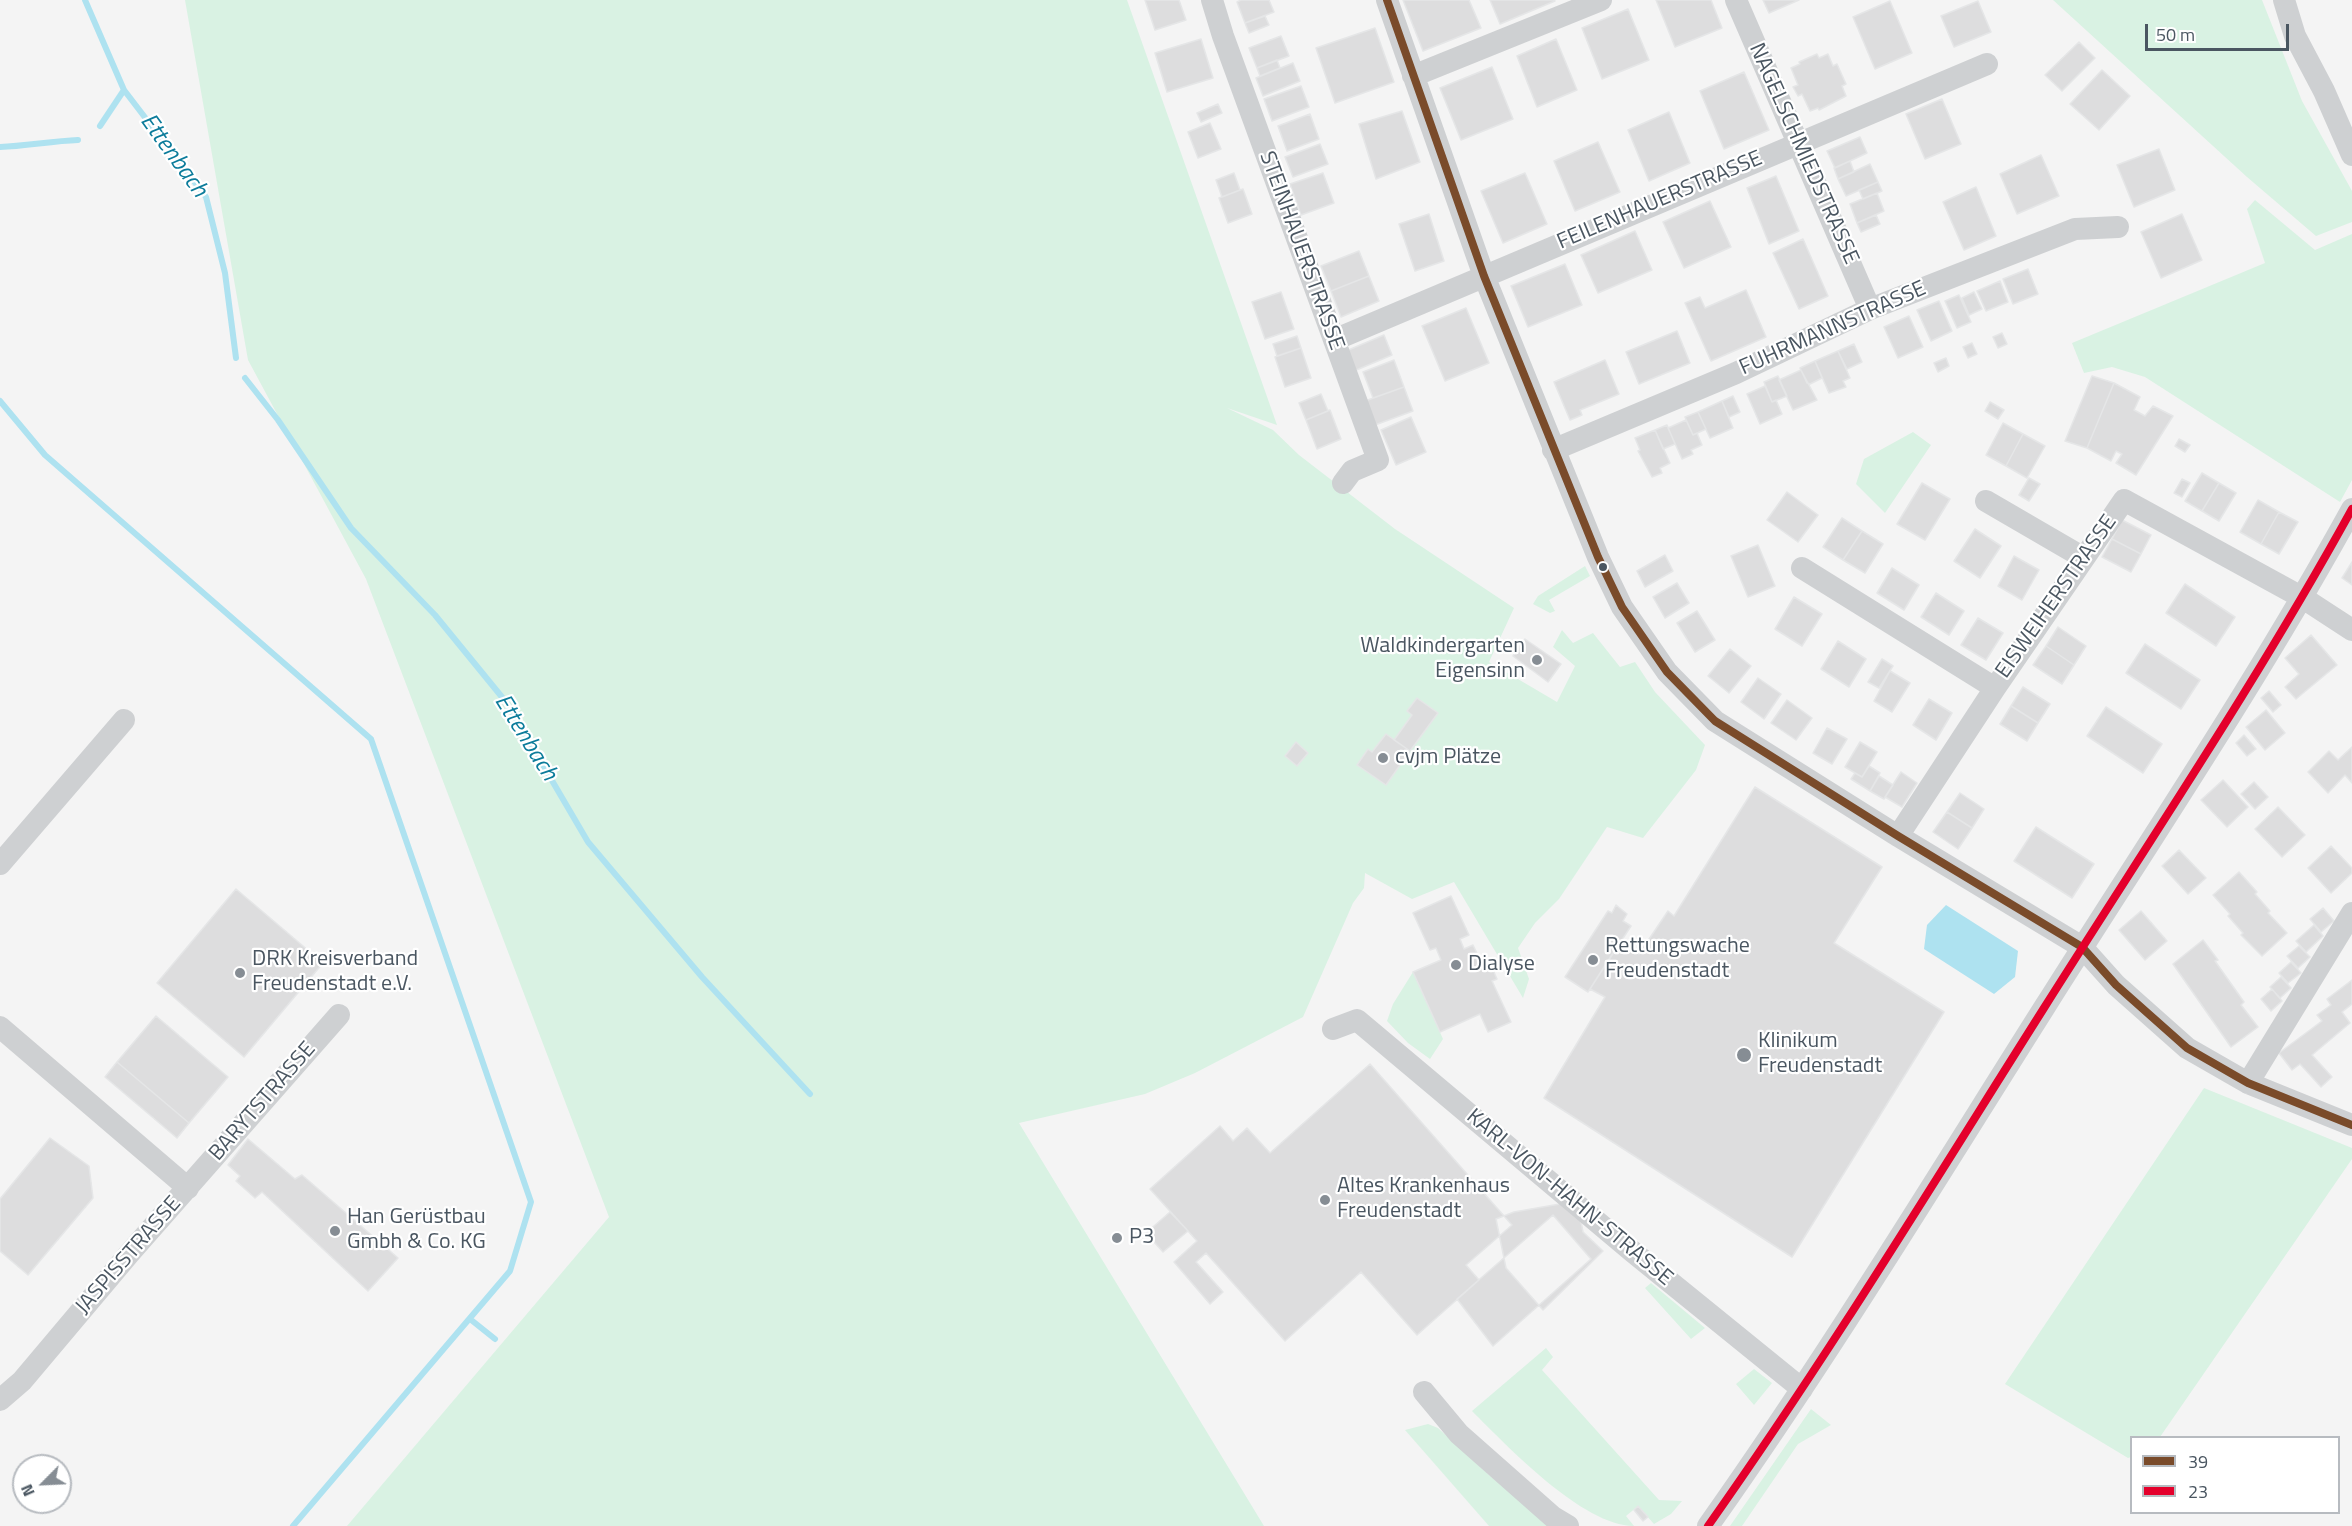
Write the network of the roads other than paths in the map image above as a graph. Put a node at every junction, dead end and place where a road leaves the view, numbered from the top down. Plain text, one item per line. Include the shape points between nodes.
1 (1212, 0) edge
2 (1387, 0) edge
3 (1601, 0) edge
4 (1736, 0) edge
5 (2284, 0) edge
6 (1987, 64) dead end
7 (1413, 76) junction
8 (2324, 91) junction
9 (2352, 129) edge
10 (1797, 142) junction
11 (2352, 154) edge
12 (2118, 227) dead end
13 (1484, 276) junction
14 (1870, 309) junction
15 (1334, 340) junction
16 (1553, 450) junction
17 (1343, 483) dead end
18 (1986, 501) dead end
19 (2352, 509) edge
20 (2084, 558) junction
21 (1802, 568) dead end
22 (2303, 598) junction
23 (2352, 630) edge
24 (1995, 688) junction
25 (124, 720) dead end
26 (1898, 836) junction
27 (0, 864) edge
28 (2352, 913) edge
29 (2082, 947) junction
30 (339, 1015) dead end
31 (0, 1027) edge
32 (1333, 1029) dead end
33 (2248, 1083) junction
34 (2352, 1125) edge
35 (188, 1188) junction
36 (1802, 1389) junction
37 (1424, 1392) dead end
38 (0, 1400) edge
39 (1568, 1526) edge
40 (1708, 1526) edge

1 - 15 street, STEINHAUERSTRASSE
2 - 7 street
3 - 7 street
4 - 10 street, NAGELSCHMIEDSTRASSE
5 - 8 street via 2295,36
6 - 10 street, FEILENHAUERSTRASSE
7 - 13 street
8 - 9 street
8 - 11 street
10 - 13 street, FEILENHAUERSTRASSE
10 - 14 street, NAGELSCHMIEDSTRASSE
12 - 14 street, FUHRMANNSTRASSE via 2075,229
13 - 15 street, FEILENHAUERSTRASSE
13 - 16 street
14 - 16 street, FUHRMANNSTRASSE via 1736,373
15 - 17 street, STEINHAUERSTRASSE via 1378,460 1352,471
16 - 26 street via 1622,607 1667,672 1715,721
18 - 20 street
19 - 22 street
20 - 22 street, EISWEIHERSTRASSE via 2124,500
20 - 24 street, EISWEIHERSTRASSE
21 - 24 street
22 - 23 street
22 - 29 street
24 - 26 street, EISWEIHERSTRASSE
25 - 27 street
26 - 29 street
28 - 33 street
29 - 33 street via 2116,985 2187,1048
29 - 36 street
30 - 35 street, BARYTSTRASSE
31 - 35 street, JASPISSTRASSE
32 - 36 street, KARL-VON-HAHN-STRASSE via 1357,1020
33 - 34 street
35 - 38 street, JASPISSTRASSE via 22,1381
36 - 40 street
37 - 39 street via 1459,1434

